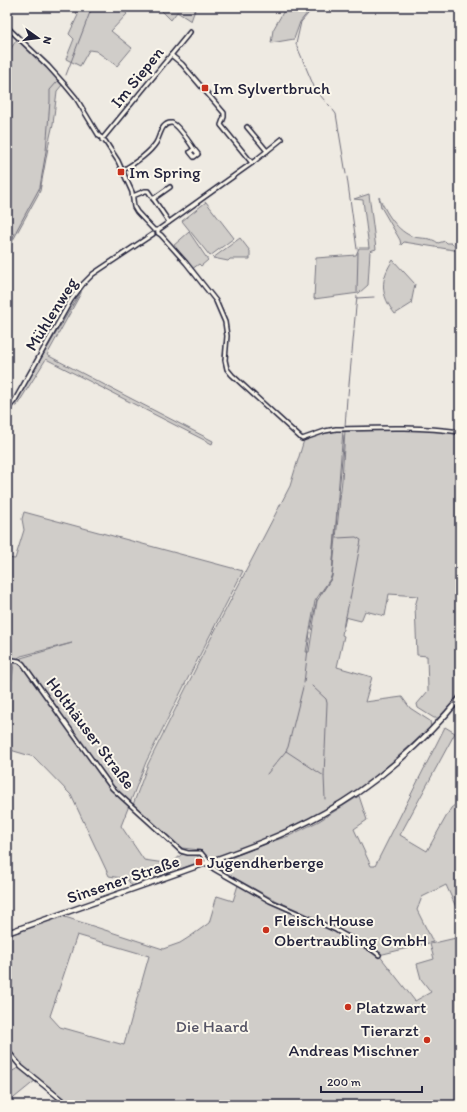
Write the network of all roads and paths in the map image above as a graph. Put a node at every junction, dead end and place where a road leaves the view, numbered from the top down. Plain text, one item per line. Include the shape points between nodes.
1 (7, 27) edge
2 (190, 32) dead end
3 (171, 55) junction
4 (247, 127) dead end
5 (103, 138) junction
6 (282, 139) dead end
7 (194, 149) dead end
8 (267, 150) junction
9 (252, 163) junction
10 (122, 171) junction
11 (170, 187) dead end
12 (133, 196) junction
13 (153, 199) junction
14 (169, 222) junction
15 (157, 231) junction
16 (7, 410) edge
17 (460, 432) edge
18 (7, 659) edge
19 (460, 698) edge
20 (208, 862) junction
21 (7, 933) edge
22 (379, 955) dead end
23 (7, 1050) edge
24 (68, 1105) edge

1 - 5 street via 66,86 98,136
2 - 3 street, Im Siepen
3 - 5 street, Im Siepen
3 - 9 street via 182,64 224,113 221,125
4 - 8 street
5 - 10 street
6 - 8 street, Mühlenweg
7 - 10 street via 176,126 172,123 167,124 162,128 156,144 142,158
8 - 9 street, Mühlenweg
9 - 14 street, Mühlenweg
10 - 12 street
11 - 13 street
12 - 13 street via 146,191
12 - 15 street via 137,212
13 - 14 street
14 - 15 street, Mühlenweg
15 - 16 street, Mühlenweg via 156,235 153,234 93,274 83,284 71,300
15 - 17 street via 216,301 225,322 227,369 302,439 336,429 410,428
18 - 20 street, Holthäuser Straße via 22,664 112,788 181,851 201,853
19 - 20 main road, Sinsener Straße via 415,746 345,801 290,831
20 - 21 main road, Sinsener Straße
20 - 22 street, Holthäuser Straße via 219,872 270,901 336,930
23 - 24 street via 21,1067

